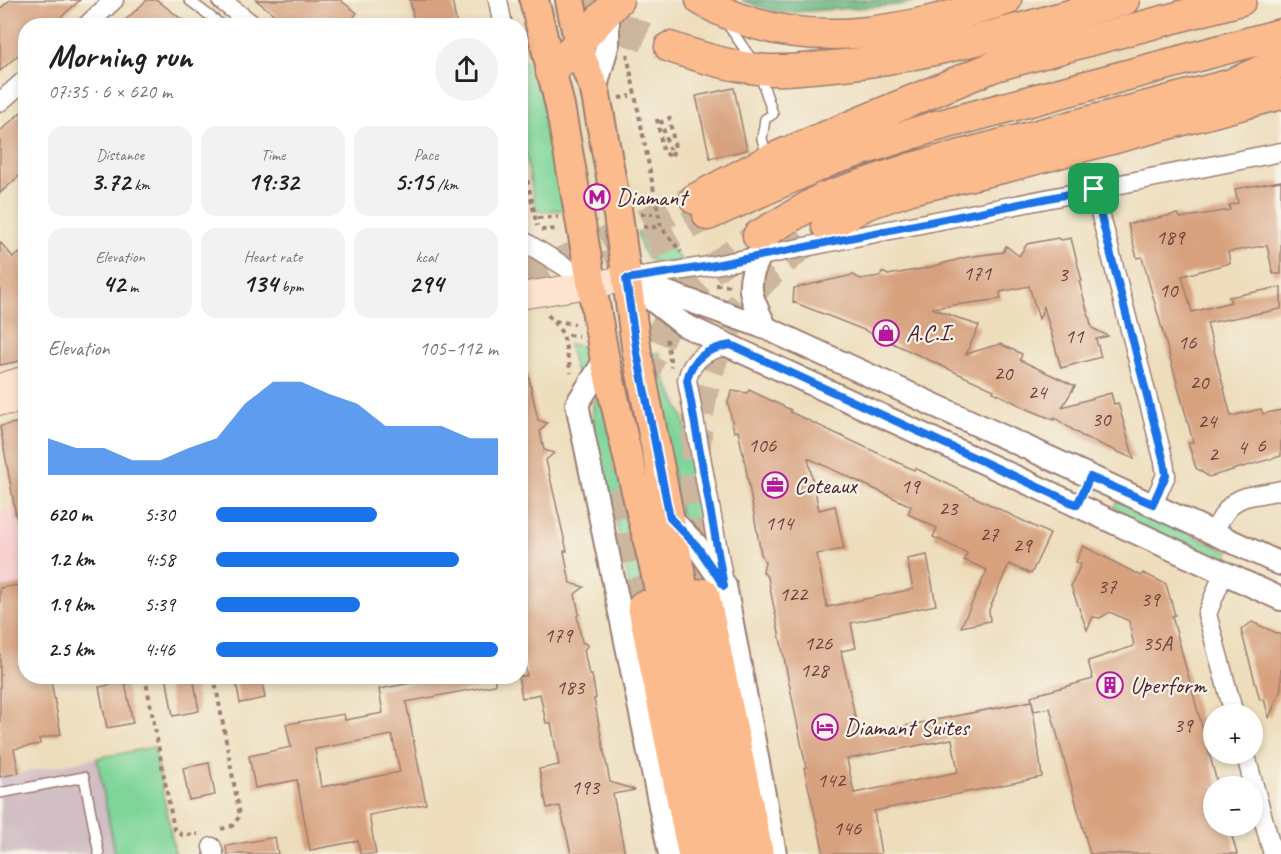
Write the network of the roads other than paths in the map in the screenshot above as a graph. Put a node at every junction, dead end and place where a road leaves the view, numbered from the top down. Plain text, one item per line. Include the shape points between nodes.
1 (114, 0) edge
2 (189, 0) edge
3 (221, 0) edge
4 (498, 0) edge
5 (534, 0) edge
6 (570, 0) edge
7 (1006, 0) edge
8 (1124, 0) edge
9 (1242, 0) edge
10 (612, 4) edge
11 (709, 5) edge
12 (95, 18) edge
13 (213, 18) edge
14 (244, 18) edge
15 (501, 18) edge
16 (1281, 34) edge
17 (579, 43) junction
18 (670, 47) tunnel mouth
19 (1281, 62) edge
20 (758, 69) junction
21 (551, 72) junction
22 (18, 86) edge
23 (596, 90) junction
24 (1281, 94) edge
25 (0, 102) edge
26 (1281, 152) edge
27 (769, 160) junction
28 (1094, 189) junction
29 (827, 226) tunnel mouth
30 (528, 245) edge
31 (759, 246) junction
32 (626, 279) junction
33 (593, 284) junction
34 (528, 295) edge
35 (766, 328) junction
36 (731, 345) junction
37 (606, 360) junction
38 (18, 381) edge
39 (0, 387) edge
40 (18, 401) edge
41 (0, 402) edge
42 (1090, 477) junction
43 (1281, 490) edge
44 (1153, 504) junction
45 (1077, 505) junction
46 (670, 518) junction
47 (1213, 533) junction
48 (1281, 564) edge
49 (1224, 572) junction
50 (714, 590) junction
51 (1281, 599) edge
52 (643, 606) tunnel mouth
53 (1231, 704) edge
54 (1248, 764) edge
55 (0, 793) edge
56 (99, 854) edge
57 (670, 854) edge
58 (693, 854) edge
59 (713, 854) edge
60 (736, 854) edge
61 (758, 854) edge
62 (775, 854) edge
63 (1273, 854) edge

1 - 12 street
2 - 13 lane
3 - 14 street
4 - 15 street
5 - 21 main road
6 - 17 main road
7 - 11 highway via 896,27 816,34 777,31 739,20
8 - 20 highway via 913,56 867,64
9 - 27 highway via 995,66
10 - 17 highway
10 - 23 street via 608,43
11 - 20 lane
16 - 27 highway via 933,127 702,207
17 - 21 highway
17 - 23 main road
18 - 20 highway
19 - 31 highway via 1232,84 890,175 823,198
20 - 27 lane via 773,114 765,119 762,130
21 - 33 main road
22 - 25 street
23 - 32 main road
24 - 29 highway via 911,189 865,205
26 - 28 street
28 - 31 street
28 - 44 street via 1164,462 1166,475
30 - 33 street
31 - 32 street via 690,269
31 - 35 street via 750,296
32 - 33 main road
32 - 35 street
32 - 36 street via 684,325
32 - 46 main road
33 - 34 main road
33 - 37 main road
35 - 42 street
36 - 45 street
36 - 50 street via 714,348 696,359 687,380
37 - 57 street via 577,404
37 - 59 main road via 655,571
38 - 39 main road
40 - 41 main road
42 - 44 street
42 - 45 street
43 - 47 street via 1234,500
44 - 47 street
45 - 49 street
46 - 50 street via 697,546
46 - 60 main road
47 - 48 street
49 - 51 street
49 - 53 street via 1207,614
50 - 61 highway
50 - 62 street
52 - 58 highway
54 - 63 street
55 - 56 lane via 84,777

